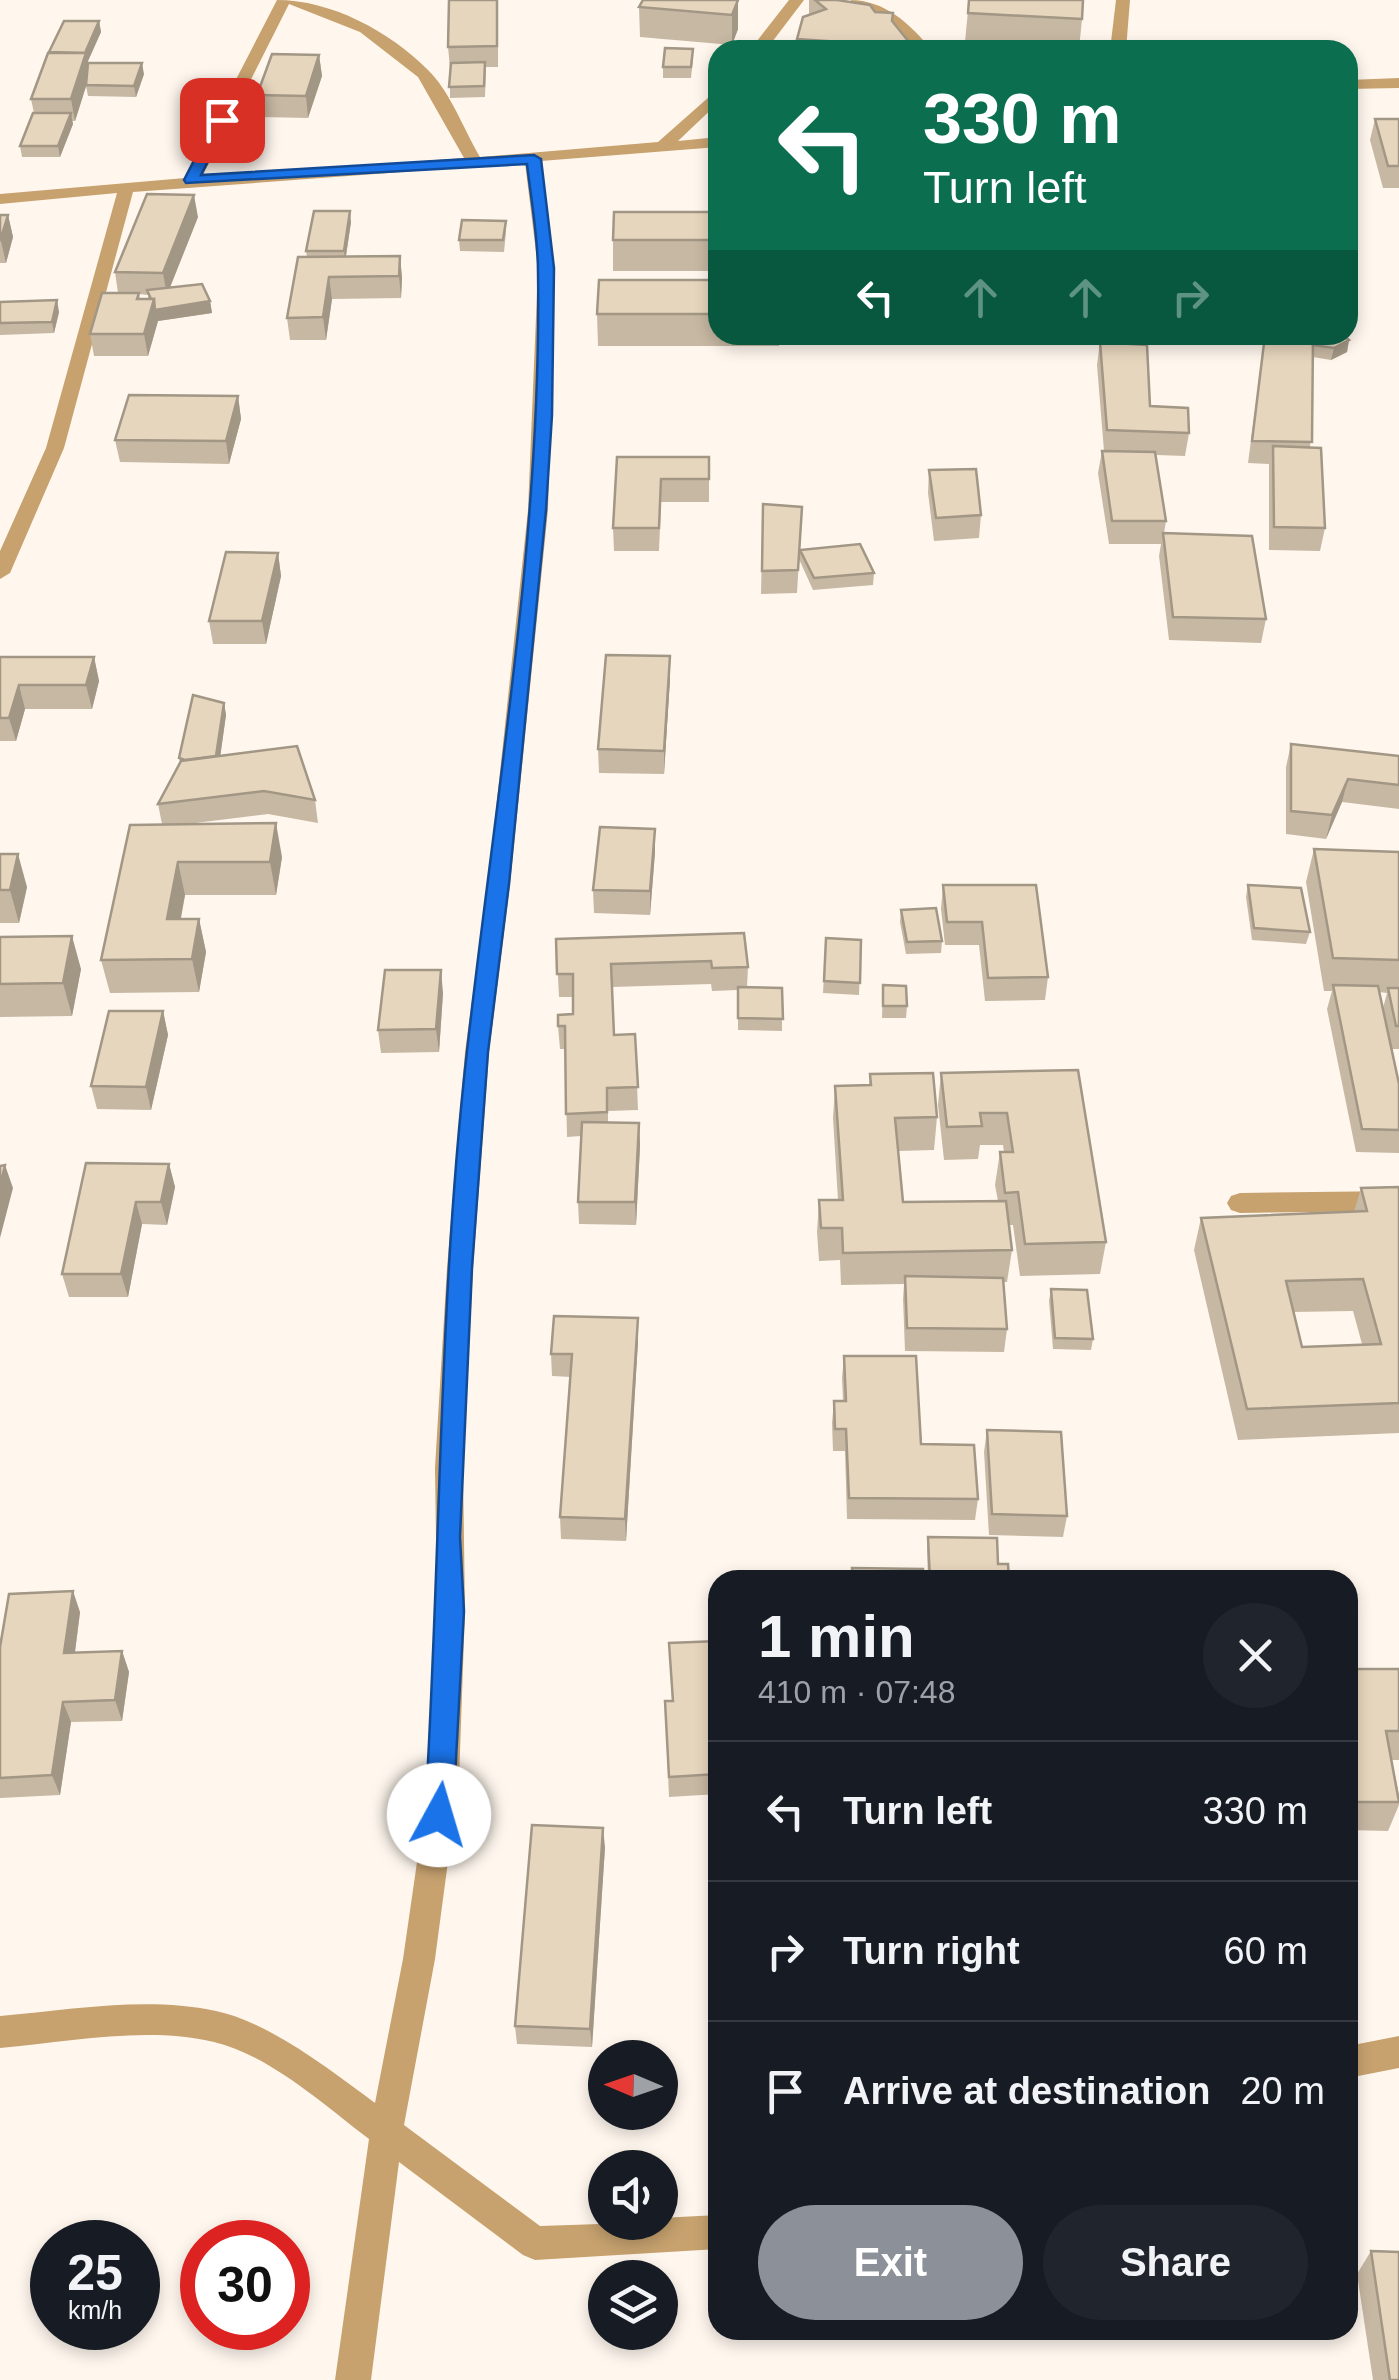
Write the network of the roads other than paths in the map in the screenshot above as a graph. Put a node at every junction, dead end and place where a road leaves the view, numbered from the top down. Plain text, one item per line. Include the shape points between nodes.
1 (284, 0) edge
2 (293, 0) edge
3 (797, 0) edge
4 (857, 0) edge
5 (1123, 0) edge
6 (766, 40) edge
7 (915, 40) edge
8 (1119, 40) edge
9 (1399, 84) edge
10 (1358, 85) edge
11 (708, 103) edge
12 (708, 143) edge
13 (662, 147) junction
14 (534, 159) junction
15 (476, 164) junction
16 (192, 180) junction
17 (127, 186) junction
18 (0, 199) edge
19 (0, 573) edge
20 (1399, 1201) edge
21 (1240, 1203) dead end
22 (0, 2032) edge
23 (1399, 2052) edge
24 (1358, 2060) edge
25 (386, 2134) junction
26 (708, 2233) edge
27 (353, 2380) edge

1 - 16 street
2 - 15 street via 365,30 424,74
3 - 6 street
4 - 7 street via 894,18
5 - 8 street
9 - 10 street
11 - 13 street
12 - 13 street
13 - 14 street
14 - 15 street
14 - 25 street via 546,268 544,415 460,1268 444,1779
15 - 16 street
16 - 17 street
17 - 18 street
17 - 19 street via 55,448
20 - 21 street
22 - 25 street via 148,2020 218,2026 294,2063
23 - 24 street
25 - 26 street via 535,2242
25 - 27 street

